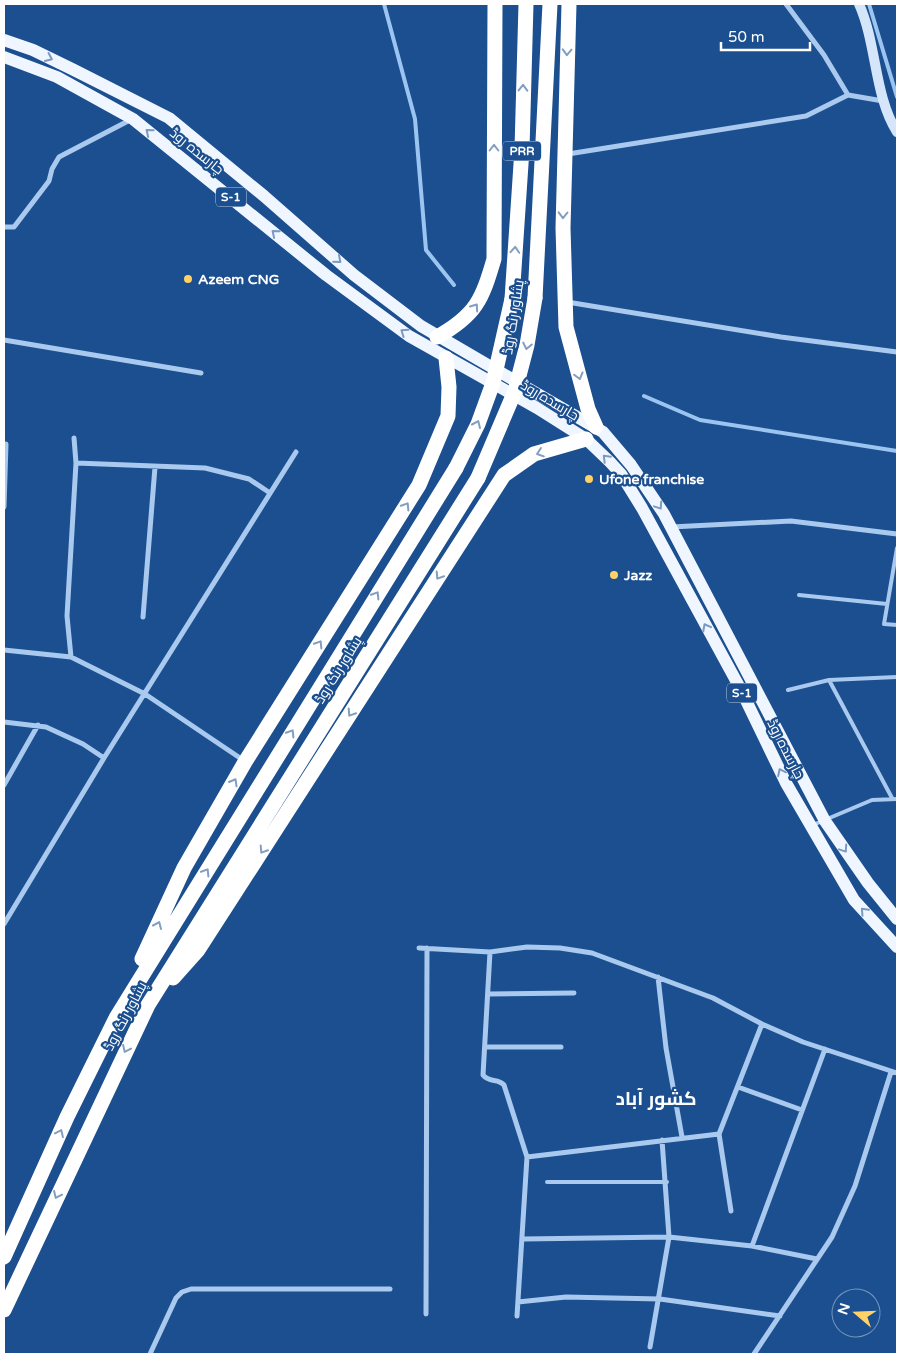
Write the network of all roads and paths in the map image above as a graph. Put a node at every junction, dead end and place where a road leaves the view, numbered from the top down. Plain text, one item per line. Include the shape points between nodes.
1 (494, 4) edge
2 (526, 4) edge
3 (550, 4) edge
4 (569, 4) edge
5 (786, 4) edge
6 (858, 4) edge
7 (4, 40) edge
8 (4, 57) edge
9 (74, 70) junction
10 (69, 83) junction
11 (848, 96) junction
12 (884, 101) junction
13 (133, 119) junction
14 (897, 132) edge
15 (565, 155) junction
16 (4, 227) edge
17 (565, 302) junction
18 (437, 337) junction
19 (4, 340) edge
20 (897, 352) edge
21 (446, 358) junction
22 (201, 373) dead end
23 (596, 427) junction
24 (74, 438) dead end
25 (586, 440) junction
26 (6, 444) dead end
27 (296, 452) dead end
28 (76, 463) junction
29 (155, 467) junction
30 (270, 493) junction
31 (4, 507) edge
32 (672, 527) junction
33 (897, 534) edge
34 (897, 548) edge
35 (799, 596) dead end
36 (888, 604) junction
37 (142, 617) dead end
38 (897, 625) edge
39 (4, 650) edge
40 (71, 657) junction
41 (897, 677) edge
42 (828, 680) junction
43 (788, 690) dead end
44 (145, 694) junction
45 (4, 722) edge
46 (38, 725) junction
47 (104, 758) junction
48 (245, 762) junction
49 (4, 785) edge
50 (895, 798) edge
51 (824, 819) junction
52 (812, 826) junction
53 (897, 919) edge
54 (4, 924) edge
55 (897, 946) edge
56 (419, 948) dead end
57 (427, 948) junction
58 (490, 952) junction
59 (658, 977) junction
60 (574, 993) dead end
61 (488, 994) junction
62 (148, 1005) junction
63 (116, 1018) junction
64 (762, 1024) junction
65 (485, 1047) junction
66 (561, 1047) dead end
67 (824, 1049) junction
68 (891, 1072) junction
69 (897, 1073) edge
70 (738, 1087) junction
71 (802, 1110) junction
72 (719, 1134) junction
73 (682, 1138) junction
74 (662, 1140) junction
75 (527, 1157) junction
76 (547, 1182) dead end
77 (667, 1182) junction
78 (731, 1211) dead end
79 (669, 1237) junction
80 (523, 1238) junction
81 (752, 1246) junction
82 (4, 1257) edge
83 (817, 1259) junction
84 (390, 1289) dead end
85 (660, 1299) junction
86 (518, 1302) junction
87 (4, 1310) edge
88 (426, 1314) dead end
89 (518, 1316) dead end
90 (780, 1316) junction
91 (650, 1347) dead end
92 (150, 1354) edge
93 (754, 1354) edge

18 -> 1 highway via 470,314 484,294 494,259
63 -> 2 highway, پشاور رنگ روڈ / PRR, bridge via 456,468 478,424 494,383 512,299 522,149
3 -> 62 highway, پشاور رنگ روڈ / PRR, bridge via 535,298 515,391 478,478
4 -> 15 highway
5 - 11 street via 824,55
6 - 12 street via 865,17
7 -> 9 main road, چارسدہ روڈ / S-1
8 - 10 main road, چارسدہ روڈ / S-1
9 - 10 main road
9 -> 18 main road, چارسدہ روڈ / S-1 via 169,118 354,275
10 - 13 main road, چارسدہ روڈ / S-1
11 - 12 street
11 - 15 street via 806,116
12 - 14 street
13 - 16 street via 59,157 49,181 14,227
21 -> 13 main road, چارسدہ روڈ / S-1 via 409,336 326,275
15 -> 17 highway
17 - 20 street
17 -> 23 highway via 566,327
18 - 23 main road, چارسدہ روڈ / S-1
19 - 22 street
21 - 25 main road, چارسدہ روڈ / S-1 via 537,408
48 -> 21 highway via 419,485 448,416
23 -> 32 main road, چارسدہ روڈ / S-1 via 631,465
24 - 28 street
52 -> 25 main road, چارسدہ روڈ / S-1 via 633,494 616,468
25 -> 62 highway via 534,454 504,476 198,950
26 - 31 street
27 - 30 street
28 - 29 street
28 - 40 street via 67,616
29 - 30 street via 205,468 249,479
29 - 37 street
30 - 44 street
32 - 33 street via 791,521
32 - 51 main road, چارسدہ روڈ / S-1
34 - 36 lane
35 - 36 lane
36 - 38 lane via 884,624
39 - 40 street
40 - 44 street
41 - 42 lane
42 - 43 lane
42 - 50 lane
44 - 47 street
44 - 48 street
45 - 46 street
46 - 47 street via 82,744
46 - 49 street
47 - 54 street
63 -> 48 highway via 184,868
50 - 51 lane via 872,800
51 - 52 lane
51 -> 53 main road, چارسدہ روڈ / S-1
55 -> 52 main road, چارسدہ روڈ / S-1 via 854,900
56 - 57 street
57 - 58 street
57 - 88 street
58 - 59 street via 527,947 560,948 592,953
58 - 61 street
59 - 64 street via 713,998
59 - 73 street via 666,1048
60 - 61 street
61 - 65 street
62 -> 87 highway, پشاور رنگ روڈ
82 -> 63 highway, پشاور رنگ روڈ
64 - 67 street
64 - 70 street
65 - 66 street
65 - 75 street via 483,1075 487,1080 504,1085
67 - 68 street
67 - 71 street
68 - 69 street
68 - 83 street via 855,1186 832,1237
70 - 71 street
70 - 72 street
71 - 81 street
72 - 73 street
72 - 78 street
73 - 74 street
74 - 75 street
74 - 77 street
75 - 80 street
76 - 77 lane
77 - 79 street
79 - 80 street
79 - 81 street
79 - 85 street
80 - 86 street
81 - 83 street
83 - 90 street
84 - 92 street via 191,1289 176,1298
85 - 86 street via 566,1298
85 - 90 street
85 - 91 street
86 - 89 street
90 - 93 street

